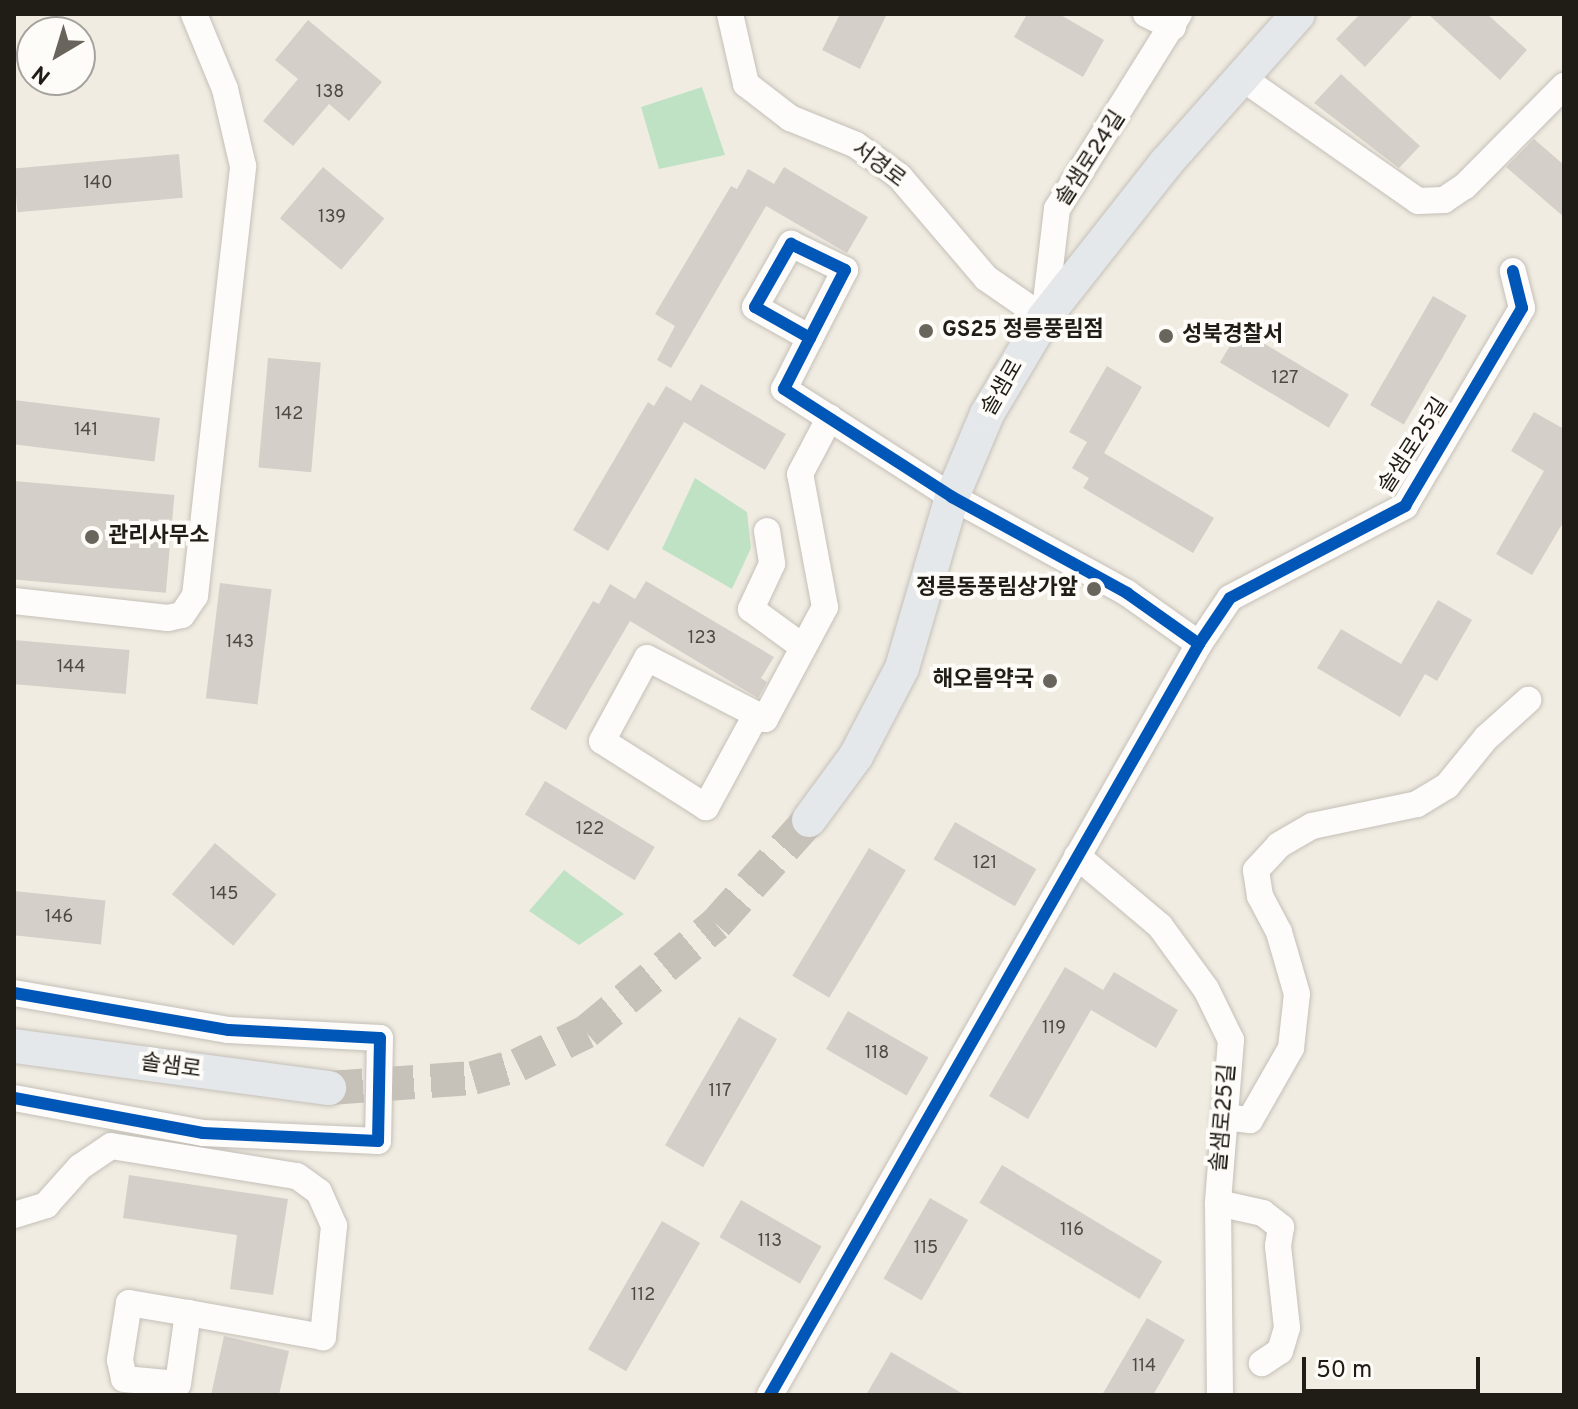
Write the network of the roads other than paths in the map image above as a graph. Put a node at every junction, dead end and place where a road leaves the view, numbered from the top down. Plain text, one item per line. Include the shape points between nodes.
1 (194, 14) edge
2 (730, 14) edge
3 (1146, 14) edge
4 (1298, 14) edge
5 (1176, 20) edge
6 (1241, 77) junction
7 (1564, 86) edge
8 (1513, 271) dead end
9 (1044, 318) junction
10 (810, 338) dead end
11 (830, 417) junction
12 (952, 497) junction
13 (767, 531) dead end
14 (14, 601) edge
15 (1199, 644) junction
16 (803, 647) junction
17 (1528, 700) dead end
18 (756, 715) junction
19 (809, 820) tunnel mouth
20 (1077, 856) junction
21 (14, 993) edge
22 (14, 1046) edge
23 (329, 1088) tunnel mouth
24 (14, 1098) edge
25 (1224, 1117) junction
26 (1218, 1203) junction
27 (14, 1215) edge
28 (188, 1313) dead end
29 (1262, 1363) dead end
30 (770, 1395) edge
31 (1220, 1395) edge

1 - 14 street via 225,89 243,166 195,596 182,615 168,618
2 - 9 street, 서경로 via 746,84 790,118 856,145 899,176 986,278
3 - 5 street
4 - 6 main road, 솔샘로
5 - 9 street, 솔샘로24길 via 1057,209
6 - 7 street via 1418,201 1444,200 1465,186
6 - 9 main road, 솔샘로
8 - 15 street, 솔샘로25길 via 1522,308 1405,506 1230,598
9 - 12 main road, 솔샘로 via 987,414
10 - 11 street via 784,389
11 - 12 street
11 - 16 street via 800,474 825,607
12 - 15 street via 1127,593
12 - 19 main road, 솔샘로 via 902,668 856,756
13 - 16 street via 772,564 751,609
15 - 20 street, 솔샘로25길
16 - 18 street via 765,719
17 - 25 street via 1486,738 1447,786 1417,804 1312,826 1279,845 1256,870 1260,896 1279,932 1297,994 1291,1048 1250,1120
18 - 18 street via 647,658 602,741 706,807
20 - 25 street, 솔샘로25길 via 1160,926 1206,989 1231,1040
20 - 30 street
21 - 24 street via 229,1030 380,1038 378,1141 203,1133
22 - 23 main road, 솔샘로
25 - 26 street, 솔샘로25길
26 - 29 street via 1263,1213 1281,1227 1278,1246 1287,1328 1280,1351
26 - 31 street, 솔샘로25길
27 - 28 street via 46,1205 80,1167 111,1146 297,1176 319,1192 334,1226 323,1337

